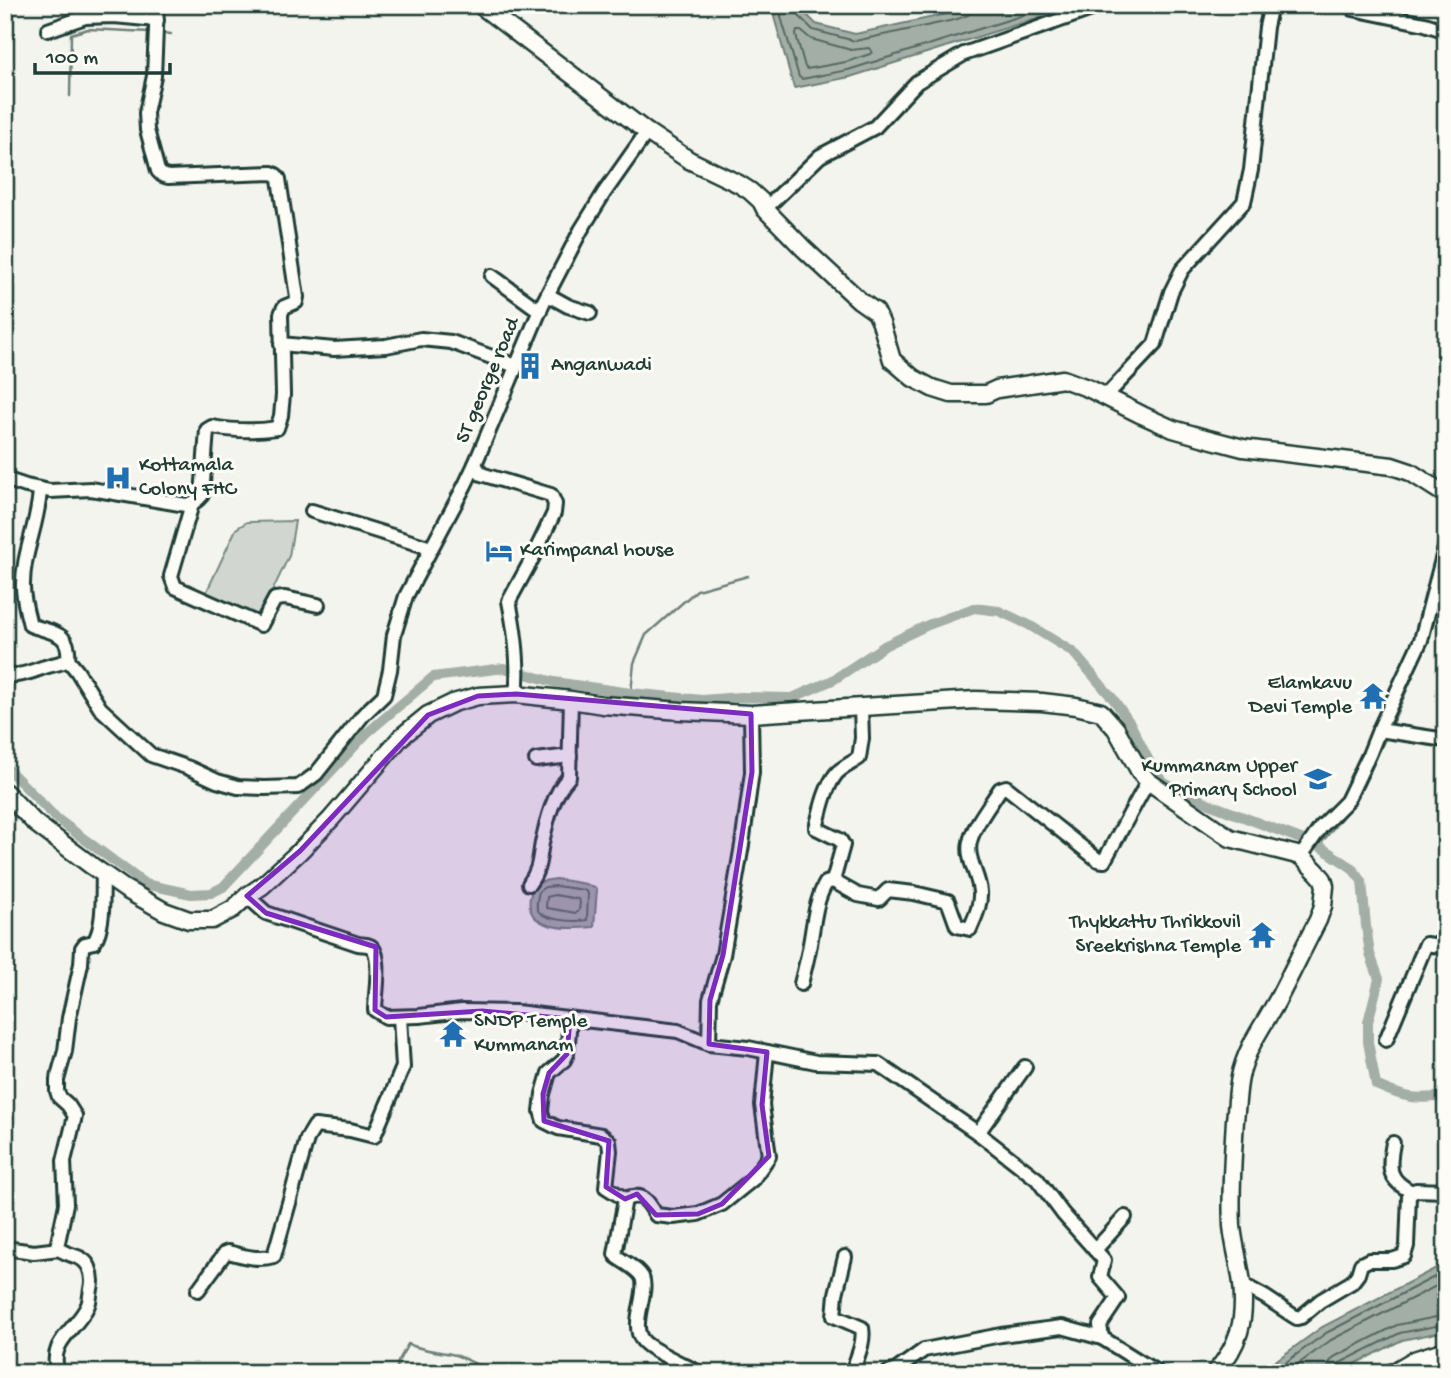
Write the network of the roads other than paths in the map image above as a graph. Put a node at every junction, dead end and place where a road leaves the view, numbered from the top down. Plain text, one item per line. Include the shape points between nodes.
1 (157, 5) edge
2 (480, 5) edge
3 (1103, 5) edge
4 (1271, 5) edge
5 (1350, 5) edge
6 (156, 20) junction
7 (48, 30) dead end
8 (1446, 32) edge
9 (647, 132) junction
10 (765, 209) junction
11 (492, 276) dead end
12 (548, 295) junction
13 (540, 310) junction
14 (590, 313) dead end
15 (281, 344) junction
16 (516, 366) junction
17 (1105, 397) junction
18 (475, 464) junction
19 (5, 479) edge
20 (40, 489) junction
21 (1446, 495) edge
22 (192, 504) junction
23 (312, 512) dead end
24 (1446, 544) edge
25 (431, 548) junction
26 (318, 605) dead end
27 (68, 660) junction
28 (5, 675) edge
29 (517, 689) junction
30 (570, 700) junction
31 (861, 708) junction
32 (751, 714) junction
33 (1379, 730) junction
34 (1446, 740) edge
35 (570, 756) junction
36 (536, 760) dead end
37 (1148, 781) junction
38 (5, 792) edge
39 (1304, 853) junction
40 (103, 874) junction
41 (833, 881) junction
42 (529, 884) dead end
43 (247, 896) junction
44 (1446, 947) edge
45 (801, 984) dead end
46 (400, 1017) junction
47 (570, 1019) junction
48 (1387, 1040) dead end
49 (709, 1044) junction
50 (767, 1052) junction
51 (1025, 1067) dead end
52 (978, 1133) junction
53 (1393, 1143) dead end
54 (1446, 1191) edge
55 (1412, 1192) junction
56 (625, 1199) junction
57 (1125, 1217) dead end
58 (5, 1248) edge
59 (59, 1249) junction
60 (1095, 1250) junction
61 (845, 1257) dead end
62 (1242, 1285) junction
63 (198, 1290) dead end
64 (1102, 1338) junction
65 (1446, 1350) edge
66 (683, 1369) edge
67 (57, 1372) edge
68 (855, 1372) edge
69 (699, 1373) edge
70 (888, 1373) edge
71 (1158, 1373) edge
72 (1215, 1373) edge
73 (1392, 1373) edge

1 - 6 street
2 - 9 main road
3 - 10 street via 964,54 917,82 875,127 820,156
4 - 17 street via 1244,202 1182,270 1155,344
5 - 8 street
6 - 7 street via 85,17
6 - 15 street via 154,76 146,113 158,171 168,177 272,173 279,179 297,298 281,314
9 - 10 main road via 750,191
9 - 12 street, ST george road via 581,230
10 - 17 main road via 876,312 892,360 913,378 951,394 986,394 1063,379
11 - 13 street
12 - 13 street, ST george road
12 - 14 street
13 - 16 street, ST george road
15 - 16 street via 334,349 421,339 452,342
15 - 22 street via 283,395 277,428 207,430 202,495
16 - 18 street, ST george road
17 - 21 main road via 1173,429 1243,448 1392,466
18 - 25 street
18 - 29 street, ST george road via 481,474 551,495 555,503 509,601
19 - 20 street
20 - 22 street via 91,489
20 - 27 street via 24,596 30,625 64,638
22 - 26 street via 171,576 175,587 261,625 275,599
23 - 25 street
24 - 33 street via 1421,640
25 - 27 street via 405,596 384,695 316,774 298,787 238,787 151,755 100,708
27 - 28 street via 30,673
29 - 30 main road
29 - 43 main road via 453,703 428,715 401,737 300,851
30 - 32 main road
30 - 35 street
31 - 32 main road
31 - 37 main road via 975,700 1042,702 1101,712
31 - 41 street via 859,758 837,772 825,793 816,828 843,845
32 - 49 street via 752,772 723,956 710,1000
33 - 34 street
33 - 39 street via 1347,801
35 - 36 street
35 - 42 street via 569,777 559,788 540,863
37 - 39 main road via 1230,838
37 - 41 street via 1104,862 1006,788 1000,789 970,842 980,891 970,929 957,926 948,901 888,890 879,899 858,895
38 - 40 main road via 35,822
39 - 62 main road via 1323,879 1323,906 1251,1044 1239,1080 1231,1167 1232,1229
40 - 43 main road via 164,911 189,920 212,920
40 - 59 street via 98,936 82,948 57,1080 59,1097 75,1116 64,1161 66,1205
41 - 45 street via 827,883 819,901
43 - 46 street via 266,913 370,946 376,952 378,968 374,1010 386,1017
44 - 48 street via 1426,944
46 - 47 street via 482,1011
46 - 63 street via 403,1068 374,1136 315,1126 307,1139 274,1256 225,1253
47 - 49 street via 678,1031
47 - 56 street via 567,1054 549,1073 541,1111 544,1121 609,1141 606,1187
49 - 50 street
50 - 52 street via 816,1062 878,1064
50 - 56 street via 762,1105 769,1156 753,1179 722,1204 698,1214 656,1215 640,1196
51 - 52 street
52 - 60 street via 1037,1179
53 - 55 street via 1392,1175
54 - 55 street
55 - 62 street via 1404,1256 1362,1264 1352,1282 1301,1317
56 - 66 street via 615,1254 643,1282 640,1336
57 - 60 street
58 - 59 street
59 - 67 street via 89,1265 93,1280 88,1304 58,1345
60 - 64 street via 1104,1260 1100,1277 1118,1297 1100,1325
61 - 68 street via 834,1316 862,1328
62 - 72 main road via 1240,1332
64 - 70 street via 1062,1326 1001,1335 924,1350
64 - 71 street
65 - 73 main road
66 - 69 street

